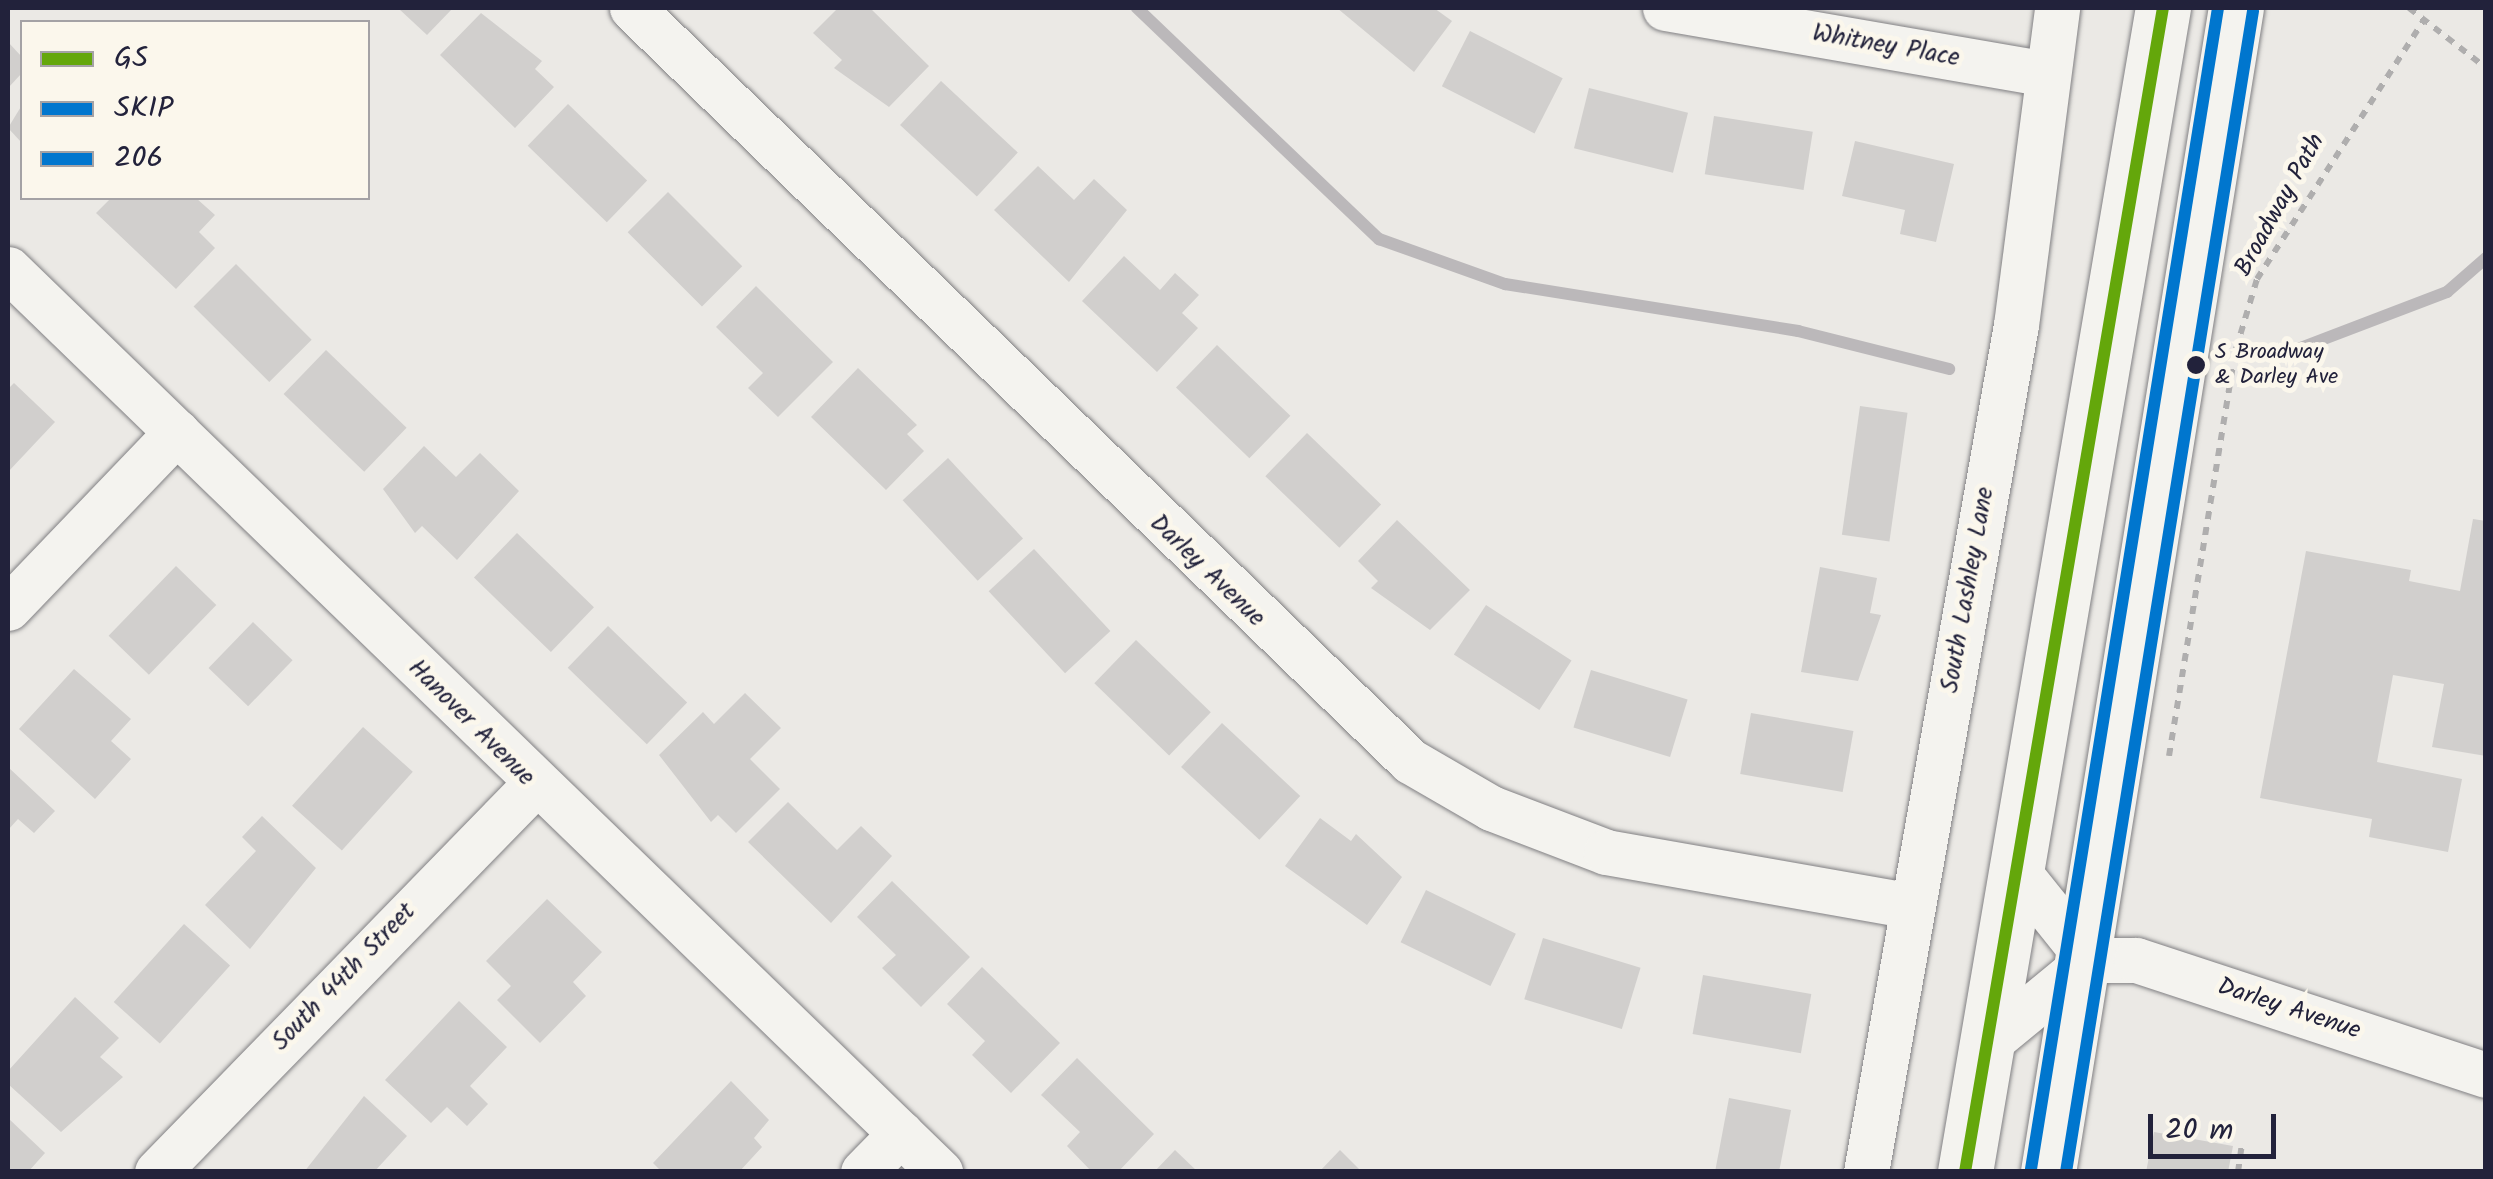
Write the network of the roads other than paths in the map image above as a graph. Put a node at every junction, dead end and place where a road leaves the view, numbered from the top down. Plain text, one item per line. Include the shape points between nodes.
1 (632, 8) edge
2 (1665, 8) edge
3 (2057, 8) edge
4 (2163, 8) edge
5 (2236, 8) edge
6 (2047, 74) junction
7 (8, 268) edge
8 (178, 432) junction
9 (8, 608) edge
10 (534, 784) junction
11 (2020, 874) junction
12 (1912, 906) junction
13 (2089, 960) junction
14 (1988, 1044) junction
15 (2486, 1075) edge
16 (901, 1133) junction
17 (157, 1172) edge
18 (863, 1172) edge
19 (940, 1172) edge
20 (1866, 1172) edge
21 (1965, 1172) edge
22 (2048, 1172) edge

1 - 12 street, Darley Avenue via 1410,761 1491,808 1606,852
2 - 6 street, Whitney Place
3 - 6 street, South Lashley Lane
4 - 11 highway
5 - 13 highway
6 - 12 street, South Lashley Lane via 2016,325
7 - 8 street, Hanover Avenue
8 - 9 street
8 - 10 street, Hanover Avenue
10 - 16 street, Hanover Avenue
10 - 17 street, South 44th Street
11 - 13 street
11 - 14 highway
12 - 20 street, South Lashley Lane
13 - 14 street
13 - 15 street, Darley Avenue via 2136,960
13 - 22 highway
14 - 21 highway
16 - 18 street
16 - 19 street, Hanover Avenue

